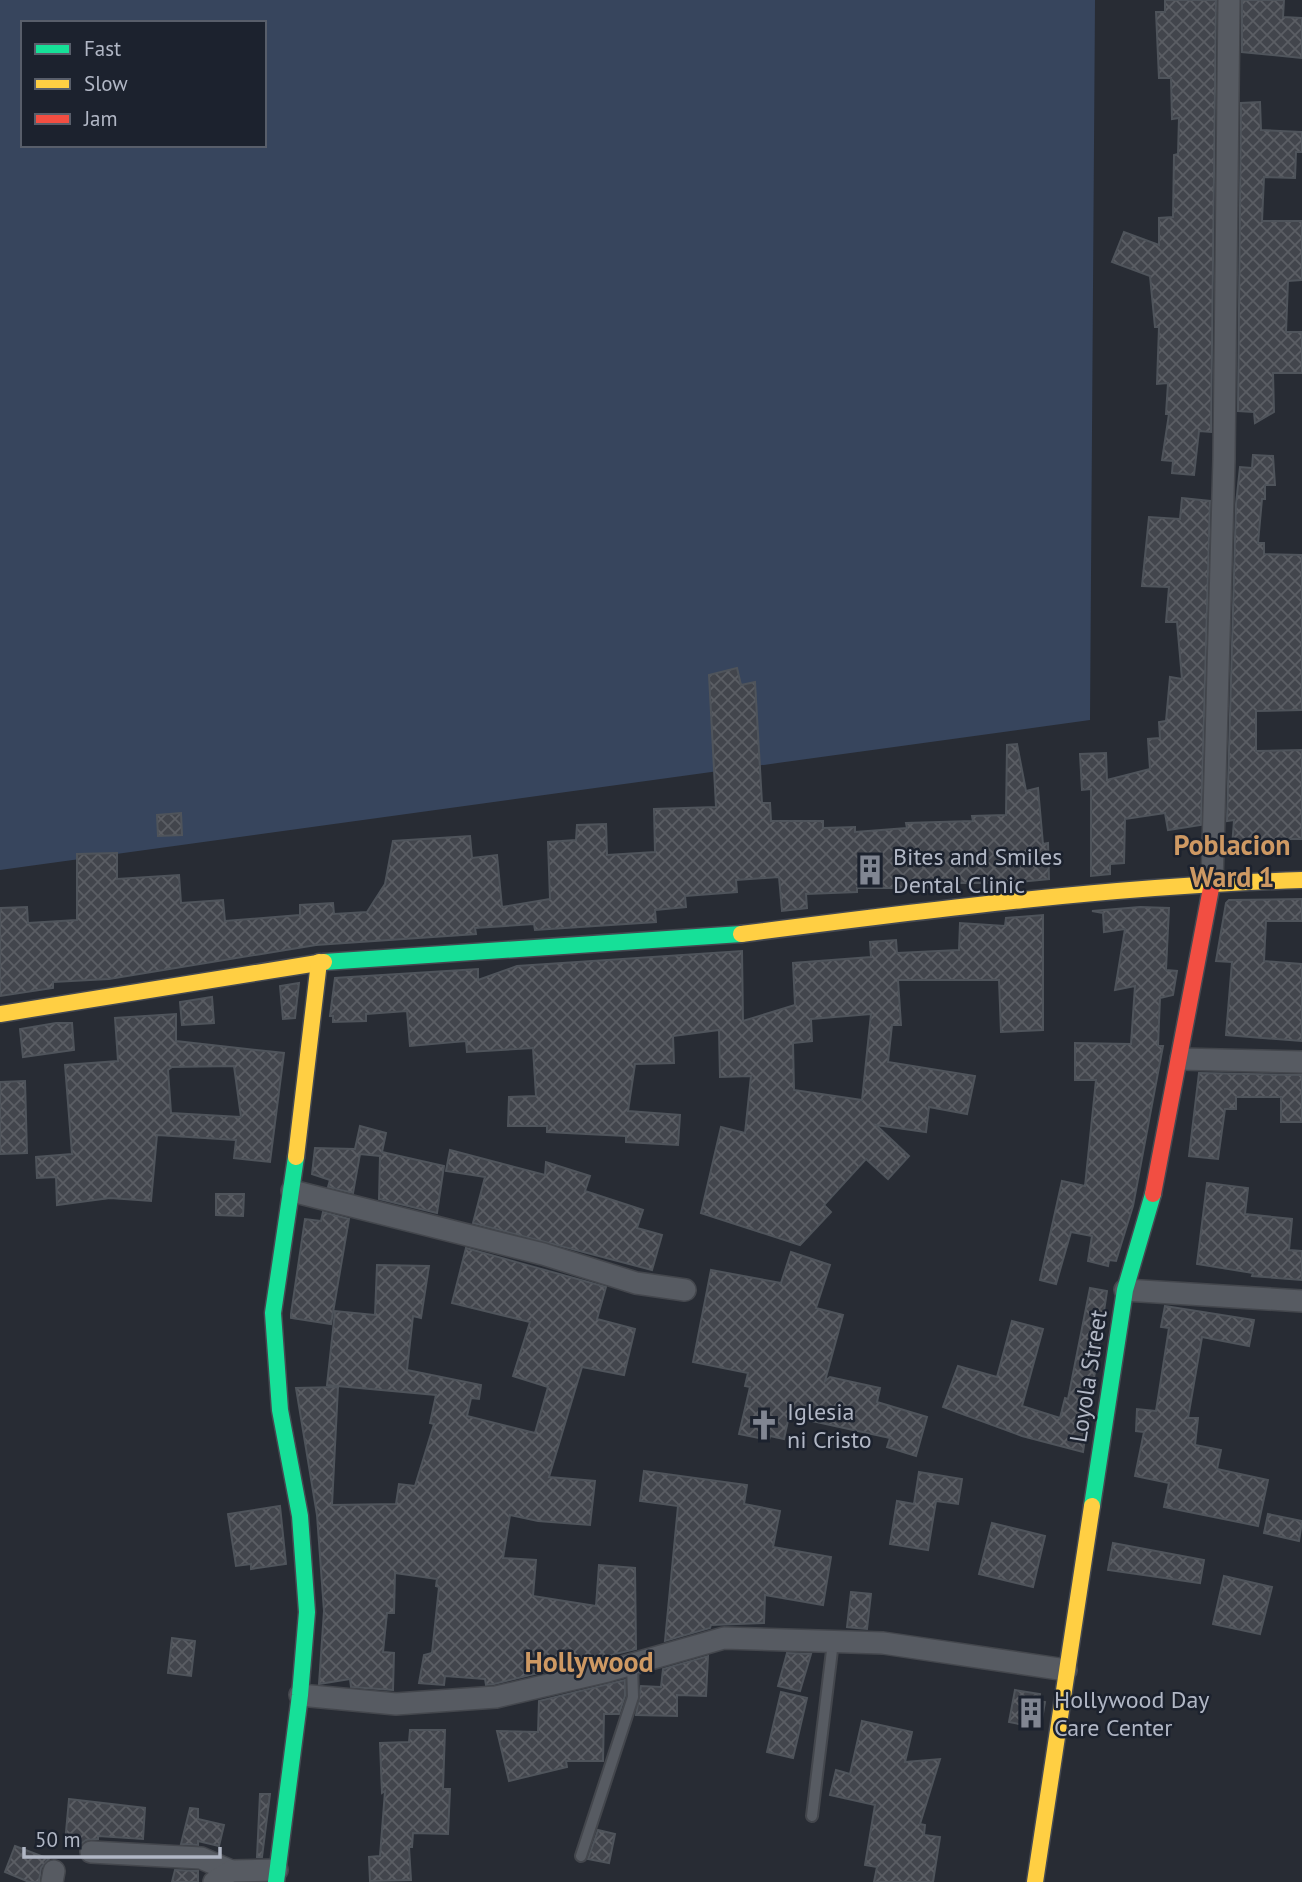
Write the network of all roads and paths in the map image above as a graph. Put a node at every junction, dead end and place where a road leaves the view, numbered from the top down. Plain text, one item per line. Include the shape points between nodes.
1 (1229, 0) edge
2 (1302, 880) edge
3 (1212, 883) junction
4 (319, 961) junction
5 (0, 1014) edge
6 (1181, 1059) junction
7 (1302, 1062) edge
8 (292, 1191) junction
9 (685, 1290) dead end
10 (1125, 1290) junction
11 (1302, 1301) edge
12 (833, 1642) junction
13 (632, 1664) junction
14 (1066, 1670) junction
15 (300, 1695) junction
16 (812, 1816) dead end
17 (91, 1852) dead end
18 (580, 1856) dead end
19 (277, 1876) edge
20 (222, 1877) edge
21 (1035, 1882) edge

1 - 3 street via 1224,459
2 - 3 street
3 - 4 street via 988,902 739,934
3 - 6 street, Loyola Street
4 - 5 street
4 - 8 street
6 - 7 street
6 - 10 street, Loyola Street via 1150,1210
8 - 9 street via 544,1254 636,1283
8 - 15 street via 273,1313 280,1410 301,1530 307,1612
10 - 11 street
10 - 14 street, Loyola Street
12 - 13 street via 724,1638
12 - 14 street via 883,1643
12 - 16 lane
13 - 15 street via 496,1697 396,1704
13 - 18 lane via 633,1697
14 - 21 street, Loyola Street
15 - 19 street
17 - 20 street via 201,1858
19 - 20 street

